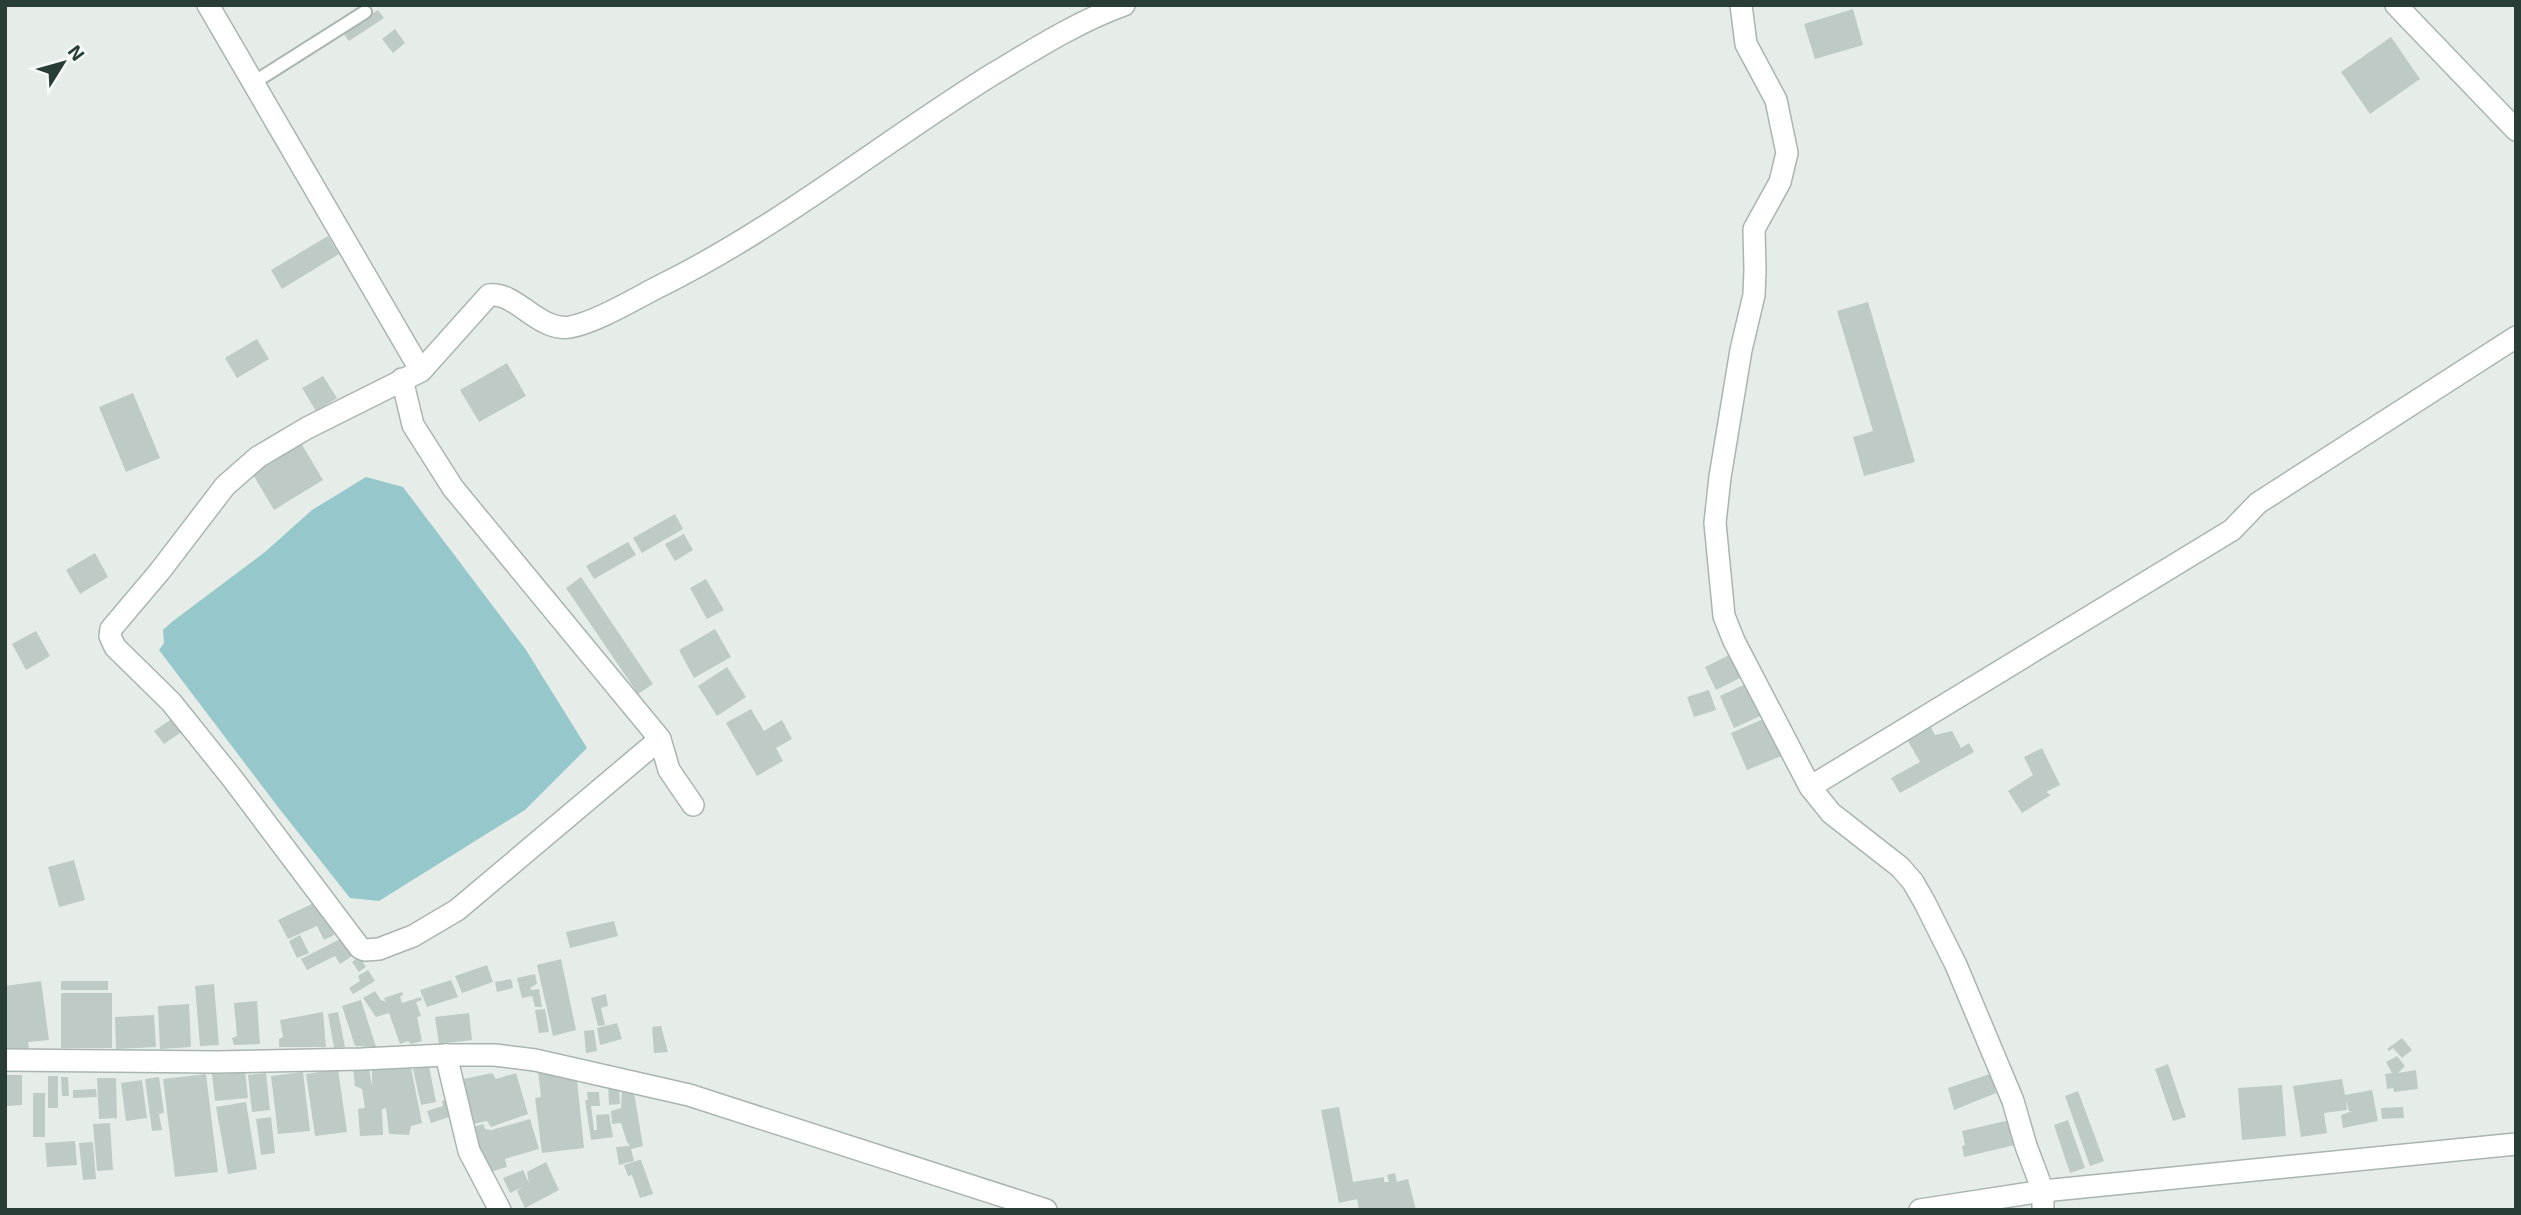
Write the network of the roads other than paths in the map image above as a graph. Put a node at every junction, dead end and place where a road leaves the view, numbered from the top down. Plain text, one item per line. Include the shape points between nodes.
1 (208, 5) edge
2 (1124, 5) edge
3 (1741, 5) edge
4 (2396, 5) edge
5 (365, 12) dead end
6 (253, 83) junction
7 (2516, 130) edge
8 (2516, 337) edge
9 (411, 375) junction
10 (660, 739) junction
11 (1810, 787) junction
12 (694, 806) dead end
13 (446, 1055) junction
14 (5, 1060) edge
15 (2516, 1144) edge
16 (2043, 1200) edge
17 (500, 1210) edge
18 (1046, 1210) edge
19 (1920, 1210) edge

1 - 6 street
2 - 9 street via 1054,37 690,271 580,324 556,327 498,294 489,295
3 - 11 street via 1746,44 1776,100 1787,153 1780,182 1754,229 1754,295 1741,349 1715,523 1720,589 1734,642
4 - 7 street
5 - 6 lane
6 - 9 street
8 - 11 street via 2258,503 2232,530
9 - 10 street via 413,425 453,488
9 - 10 street via 258,457 225,486 111,629 115,647 171,702 365,950 413,936 457,910
10 - 12 street via 669,770
11 - 16 street via 1830,813 1913,882 1956,965 2013,1101
13 - 14 street via 216,1062
13 - 17 street via 470,1151
13 - 18 street via 535,1060 690,1095
15 - 16 street
16 - 19 street

